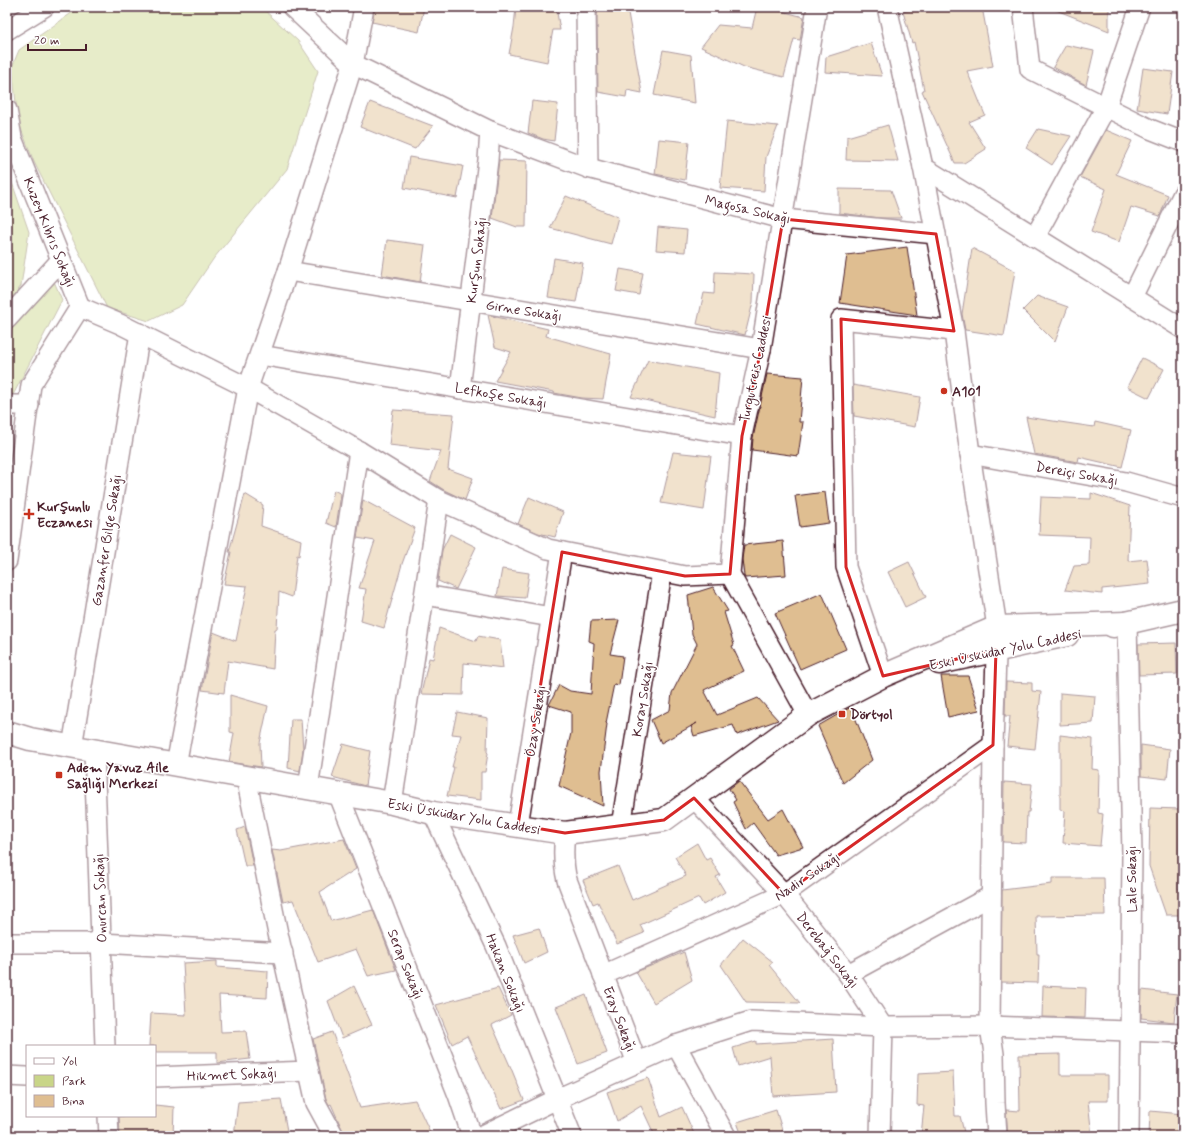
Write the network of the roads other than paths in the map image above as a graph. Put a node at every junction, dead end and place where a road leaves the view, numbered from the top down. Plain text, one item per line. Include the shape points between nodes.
1 (44, 7) edge
2 (292, 7) edge
3 (364, 7) edge
4 (586, 7) edge
5 (817, 7) edge
6 (887, 7) edge
7 (1023, 7) edge
8 (1140, 7) edge
9 (7, 30) edge
10 (353, 64) junction
11 (1106, 107) junction
12 (7, 110) edge
13 (490, 131) junction
14 (1183, 142) edge
15 (923, 167) junction
16 (588, 168) junction
17 (1183, 194) edge
18 (783, 219) junction
19 (936, 234) junction
20 (1035, 237) junction
21 (61, 260) junction
22 (288, 271) junction
23 (1132, 297) junction
24 (470, 301) junction
25 (80, 307) junction
26 (7, 319) edge
27 (1183, 329) edge
28 (954, 331) junction
29 (140, 333) junction
30 (761, 349) junction
31 (260, 355) junction
32 (248, 388) junction
33 (460, 389) junction
34 (7, 405) edge
35 (29, 405) junction
36 (742, 436) junction
37 (359, 451) junction
38 (970, 454) junction
39 (1183, 498) edge
40 (440, 500) junction
41 (562, 552) junction
42 (7, 561) edge
43 (662, 572) junction
44 (730, 574) junction
45 (425, 595) junction
46 (1183, 610) edge
47 (552, 617) junction
48 (1127, 623) junction
49 (997, 627) junction
50 (996, 650) junction
51 (883, 676) junction
52 (808, 715) junction
53 (7, 732) edge
54 (993, 745) junction
55 (72, 747) junction
56 (94, 751) junction
57 (176, 765) junction
58 (246, 777) junction
59 (308, 788) junction
60 (338, 793) junction
61 (694, 798) junction
62 (392, 803) junction
63 (433, 813) junction
64 (518, 825) junction
65 (621, 826) junction
66 (565, 833) junction
67 (784, 894) junction
68 (991, 896) junction
69 (7, 943) edge
70 (101, 943) junction
71 (282, 953) junction
72 (848, 974) junction
73 (603, 975) junction
74 (990, 1026) junction
75 (883, 1027) junction
76 (1129, 1031) junction
77 (1183, 1032) edge
78 (105, 1045) edge
79 (676, 1045) junction
80 (637, 1063) junction
81 (309, 1072) junction
82 (7, 1076) edge
83 (26, 1077) edge
84 (156, 1077) edge
85 (557, 1099) junction
86 (108, 1117) edge
87 (109, 1136) edge
88 (334, 1136) edge
89 (472, 1136) edge
90 (480, 1136) edge
91 (572, 1136) edge
92 (726, 1136) edge
93 (880, 1136) edge
94 (997, 1136) edge
95 (1129, 1136) edge

1 - 9 street
2 - 10 street, Magosa Sokağı
3 - 10 street
4 - 16 street
5 - 18 street, Turgutreis Caddesi
6 - 15 street
7 - 11 street via 1030,69
8 - 11 street
10 - 13 street, Magosa Sokağı
10 - 22 street
11 - 14 street
11 - 20 street
12 - 21 street, Kuzey Kıbrıs Sokağı via 12,138
13 - 16 street, Magosa Sokağı
13 - 24 street, Kurşun Sokağı
15 - 19 street
15 - 20 street
16 - 18 street, Magosa Sokağı
17 - 23 street
18 - 19 street, Magosa Sokağı
18 - 30 street, Turgutreis Caddesi
19 - 28 street
20 - 23 street
21 - 25 street, Kuzey Kıbrıs Sokağı
21 - 26 street
22 - 24 street, Girne Sokağı
22 - 31 street
23 - 27 street
24 - 30 street, Girne Sokağı
24 - 33 street, Kurşun Sokağı
25 - 29 street
25 - 35 street via 31,385
28 - 38 street
28 - 51 street via 842,319 846,567
29 - 32 street
29 - 55 street, Gazanfer Bilge Sokağı
30 - 36 street, Turgutreis Caddesi
31 - 32 street
31 - 33 street, Lefkoşe Sokağı
32 - 37 street
32 - 57 street
33 - 36 street, Lefkoşe Sokağı
34 - 35 street
35 - 42 street
36 - 44 street, Turgutreis Caddesi
37 - 40 street
37 - 59 street
38 - 39 street, Dereiçi Sokağı via 1126,482
38 - 49 street
40 - 41 street via 548,549
40 - 45 street
41 - 43 street
41 - 47 street, Özay Sokağı
43 - 44 street via 685,576
43 - 65 street, Koray Sokağı
44 - 52 street
45 - 47 street
45 - 62 street
46 - 48 street, Eski Üsküdar Yolu Caddesi
47 - 64 street, Özay Sokağı
48 - 49 street, Eski Üsküdar Yolu Caddesi
48 - 50 street, Eski Üsküdar Yolu Caddesi
48 - 76 street, Lale Sokağı via 1132,855
49 - 50 street
49 - 51 street, Eski Üsküdar Yolu Caddesi
50 - 51 street, Eski Üsküdar Yolu Caddesi
50 - 54 street
51 - 52 street, Eski Üsküdar Yolu Caddesi
52 - 61 street, Eski Üsküdar Yolu Caddesi
53 - 55 street, Eski Üsküdar Yolu Caddesi
54 - 67 street, Nadir Sokağı
54 - 68 street
55 - 56 street, Eski Üsküdar Yolu Caddesi
56 - 57 street, Eski Üsküdar Yolu Caddesi
56 - 70 street, Onurcan Sokağı
57 - 58 street, Eski Üsküdar Yolu Caddesi
58 - 59 street, Eski Üsküdar Yolu Caddesi
58 - 71 street
59 - 60 street, Eski Üsküdar Yolu Caddesi
60 - 62 street, Eski Üsküdar Yolu Caddesi
60 - 89 street, Serap Sokağı
61 - 65 street, Eski Üsküdar Yolu Caddesi via 664,820
61 - 67 street, Derebağ Sokağı
62 - 63 street, Eski Üsküdar Yolu Caddesi
63 - 64 street, Eski Üsküdar Yolu Caddesi
63 - 85 street, Hakan Sokağı via 496,946
64 - 66 street, Eski Üsküdar Yolu Caddesi
65 - 66 street, Eski Üsküdar Yolu Caddesi
66 - 73 street, Eray Sokağı via 564,857 567,880
67 - 72 street, Derebağ Sokağı
67 - 73 street, Nadir Sokağı
68 - 72 street
68 - 74 street
69 - 70 street
70 - 71 street
70 - 78 street, Onurcan Sokağı
71 - 81 street
72 - 75 street, Derebağ Sokağı
73 - 80 street, Eray Sokağı
74 - 75 street
74 - 76 street
74 - 94 street via 994,1054
75 - 79 street via 751,1021
75 - 93 street
76 - 77 street
76 - 95 street, Lale Sokağı
79 - 80 street
79 - 92 street
80 - 85 street
81 - 84 street, Hikmet Sokağı
81 - 88 street via 316,1103
82 - 83 street
85 - 90 street
85 - 91 street, Hakan Sokağı
86 - 87 street

